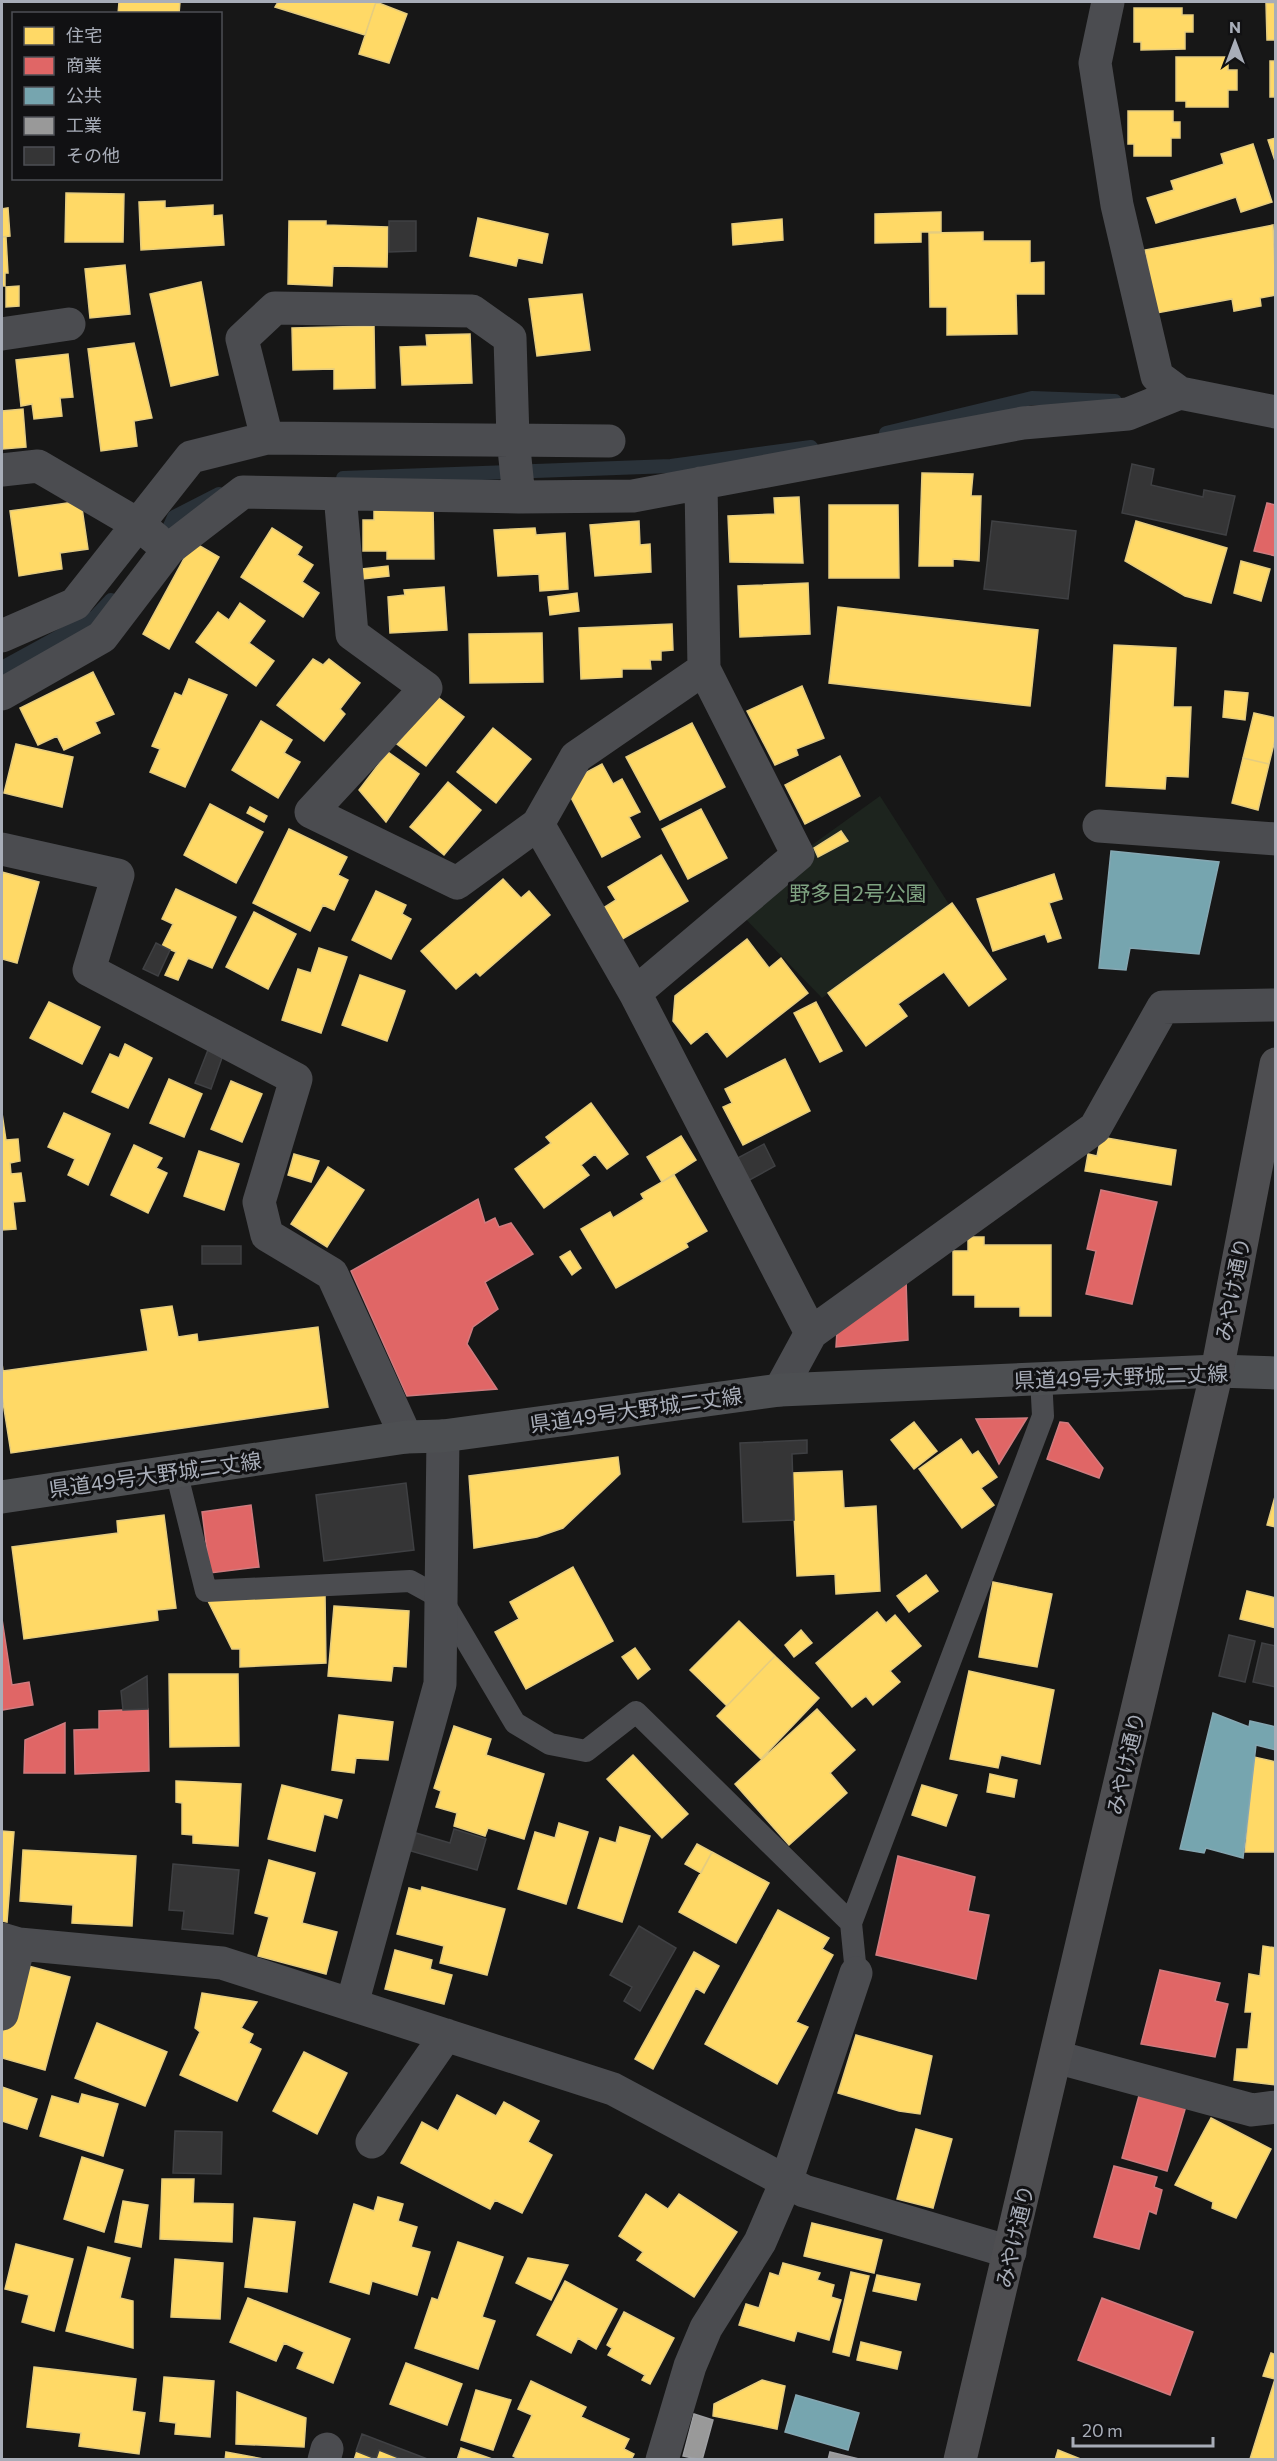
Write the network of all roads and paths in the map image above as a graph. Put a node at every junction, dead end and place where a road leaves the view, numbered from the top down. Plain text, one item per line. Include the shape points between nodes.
1 (1108, 2) edge
2 (69, 324) dead end
3 (2, 334) edge
4 (1180, 393) junction
5 (1275, 412) edge
6 (267, 438) junction
7 (609, 441) dead end
8 (514, 450) junction
9 (2, 470) edge
10 (701, 483) junction
11 (340, 494) junction
12 (519, 497) junction
13 (139, 525) junction
14 (169, 549) junction
15 (2, 636) edge
16 (704, 669) junction
17 (2, 694) edge
18 (538, 824) junction
19 (1099, 826) dead end
20 (1275, 839) edge
21 (2, 849) edge
22 (635, 993) junction
23 (1275, 1005) edge
24 (1275, 1064) edge
25 (811, 1333) junction
26 (1217, 1371) junction
27 (1275, 1373) edge
28 (1041, 1378) junction
29 (780, 1390) junction
30 (442, 1436) junction
31 (406, 1437) junction
32 (176, 1471) junction
33 (2, 1497) edge
34 (441, 1598) junction
35 (851, 1923) junction
36 (10, 1942) edge
37 (856, 1973) joint
38 (352, 2004) junction
39 (2, 2014) edge
40 (446, 2035) junction
41 (1056, 2057) junction
42 (1275, 2107) edge
43 (372, 2142) dead end
44 (786, 2182) junction
45 (1010, 2252) junction
46 (662, 2460) edge
47 (960, 2460) edge

1 - 4 street via 1095,63 1117,205 1157,376
2 - 3 street
4 - 5 street
4 - 10 street via 1128,414 1023,423
6 - 8 street
6 - 8 street via 242,339 275,308 472,311 510,338
6 - 13 street via 191,457
7 - 8 street
8 - 12 street
9 - 13 street via 38,466
10 - 12 street via 633,496
10 - 16 street
11 - 12 street
11 - 14 street via 243,492
11 - 18 street via 352,634 426,688 311,812 458,883
13 - 14 street
13 - 15 street via 75,604
14 - 17 street via 102,637
16 - 18 street via 576,757
16 - 22 street via 798,855
18 - 22 street
19 - 20 street
21 - 31 street via 118,875 89,970 296,1079 259,1202 267,1235 332,1274
22 - 25 street
23 - 25 street via 1163,1007 1095,1128
24 - 26 highway, みやけ通り
25 - 29 street
26 - 27 main road, 県道49号大野城二丈線
26 - 28 main road, 県道49号大野城二丈線
26 - 41 highway, みやけ通り
28 - 29 main road, 県道49号大野城二丈線
28 - 35 lane via 1043,1416
29 - 30 main road, 県道49号大野城二丈線
30 - 31 main road, 県道49号大野城二丈線
30 - 34 street
31 - 32 main road, 県道49号大野城二丈線
32 - 33 main road, 県道49号大野城二丈線
32 - 34 lane via 206,1591 410,1581
34 - 35 lane via 514,1723 550,1744 586,1751 636,1712
34 - 38 street via 440,1684
35 - 37 lane
36 - 38 street via 222,1963
36 - 39 street
37 - 44 street
38 - 40 street
40 - 43 street
40 - 44 street via 613,2089
41 - 42 street via 1252,2110
41 - 45 highway, みやけ通り
44 - 45 street via 804,2191
44 - 46 street via 760,2242 706,2328 690,2366
45 - 47 highway, みやけ通り

